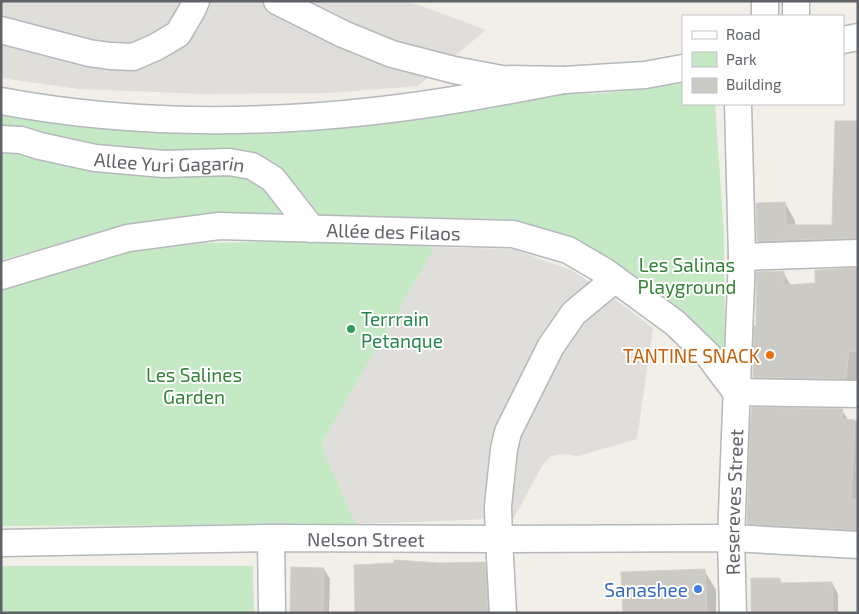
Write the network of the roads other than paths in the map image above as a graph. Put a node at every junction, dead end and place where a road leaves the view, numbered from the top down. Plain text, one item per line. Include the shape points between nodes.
1 (196, 1) edge
2 (277, 1) edge
3 (765, 1) edge
4 (796, 1) edge
5 (765, 15) edge
6 (796, 15) edge
7 (1, 30) edge
8 (858, 37) edge
9 (844, 40) edge
10 (682, 68) edge
11 (564, 80) junction
12 (1, 101) edge
13 (738, 105) edge
14 (1, 139) edge
15 (312, 229) junction
16 (858, 253) edge
17 (742, 257) junction
18 (1, 276) edge
19 (615, 279) junction
20 (736, 392) junction
21 (858, 394) edge
22 (271, 538) junction
23 (731, 538) junction
24 (499, 540) junction
25 (1, 543) edge
26 (858, 545) edge
27 (272, 613) edge
28 (503, 613) edge
29 (733, 613) edge

1 - 7 street via 178,34 133,57 89,53
2 - 11 street via 392,54 502,79
3 - 5 street
4 - 6 street
8 - 9 street
10 - 11 street via 645,75
11 - 12 street via 451,101 292,118 126,118
13 - 17 street, Resereves Street
14 - 15 street, Allee Yuri Gagarin via 21,140 95,158 164,164 229,162 252,166 273,179
15 - 18 street, Allée des Filaos via 219,226 128,238
15 - 19 street, Allée des Filaos via 513,234 568,250
16 - 17 street
17 - 20 street, Resereves Street
19 - 20 street, Allée des Filaos via 675,323 709,356
19 - 24 street via 574,312 560,332 508,432 498,506
20 - 21 street
20 - 23 street, Resereves Street
22 - 24 street, Nelson Street
22 - 25 street, Nelson Street
22 - 27 street
23 - 24 street, Nelson Street
23 - 26 street, Nelson Street
23 - 29 street, Resereves Street
24 - 28 street

